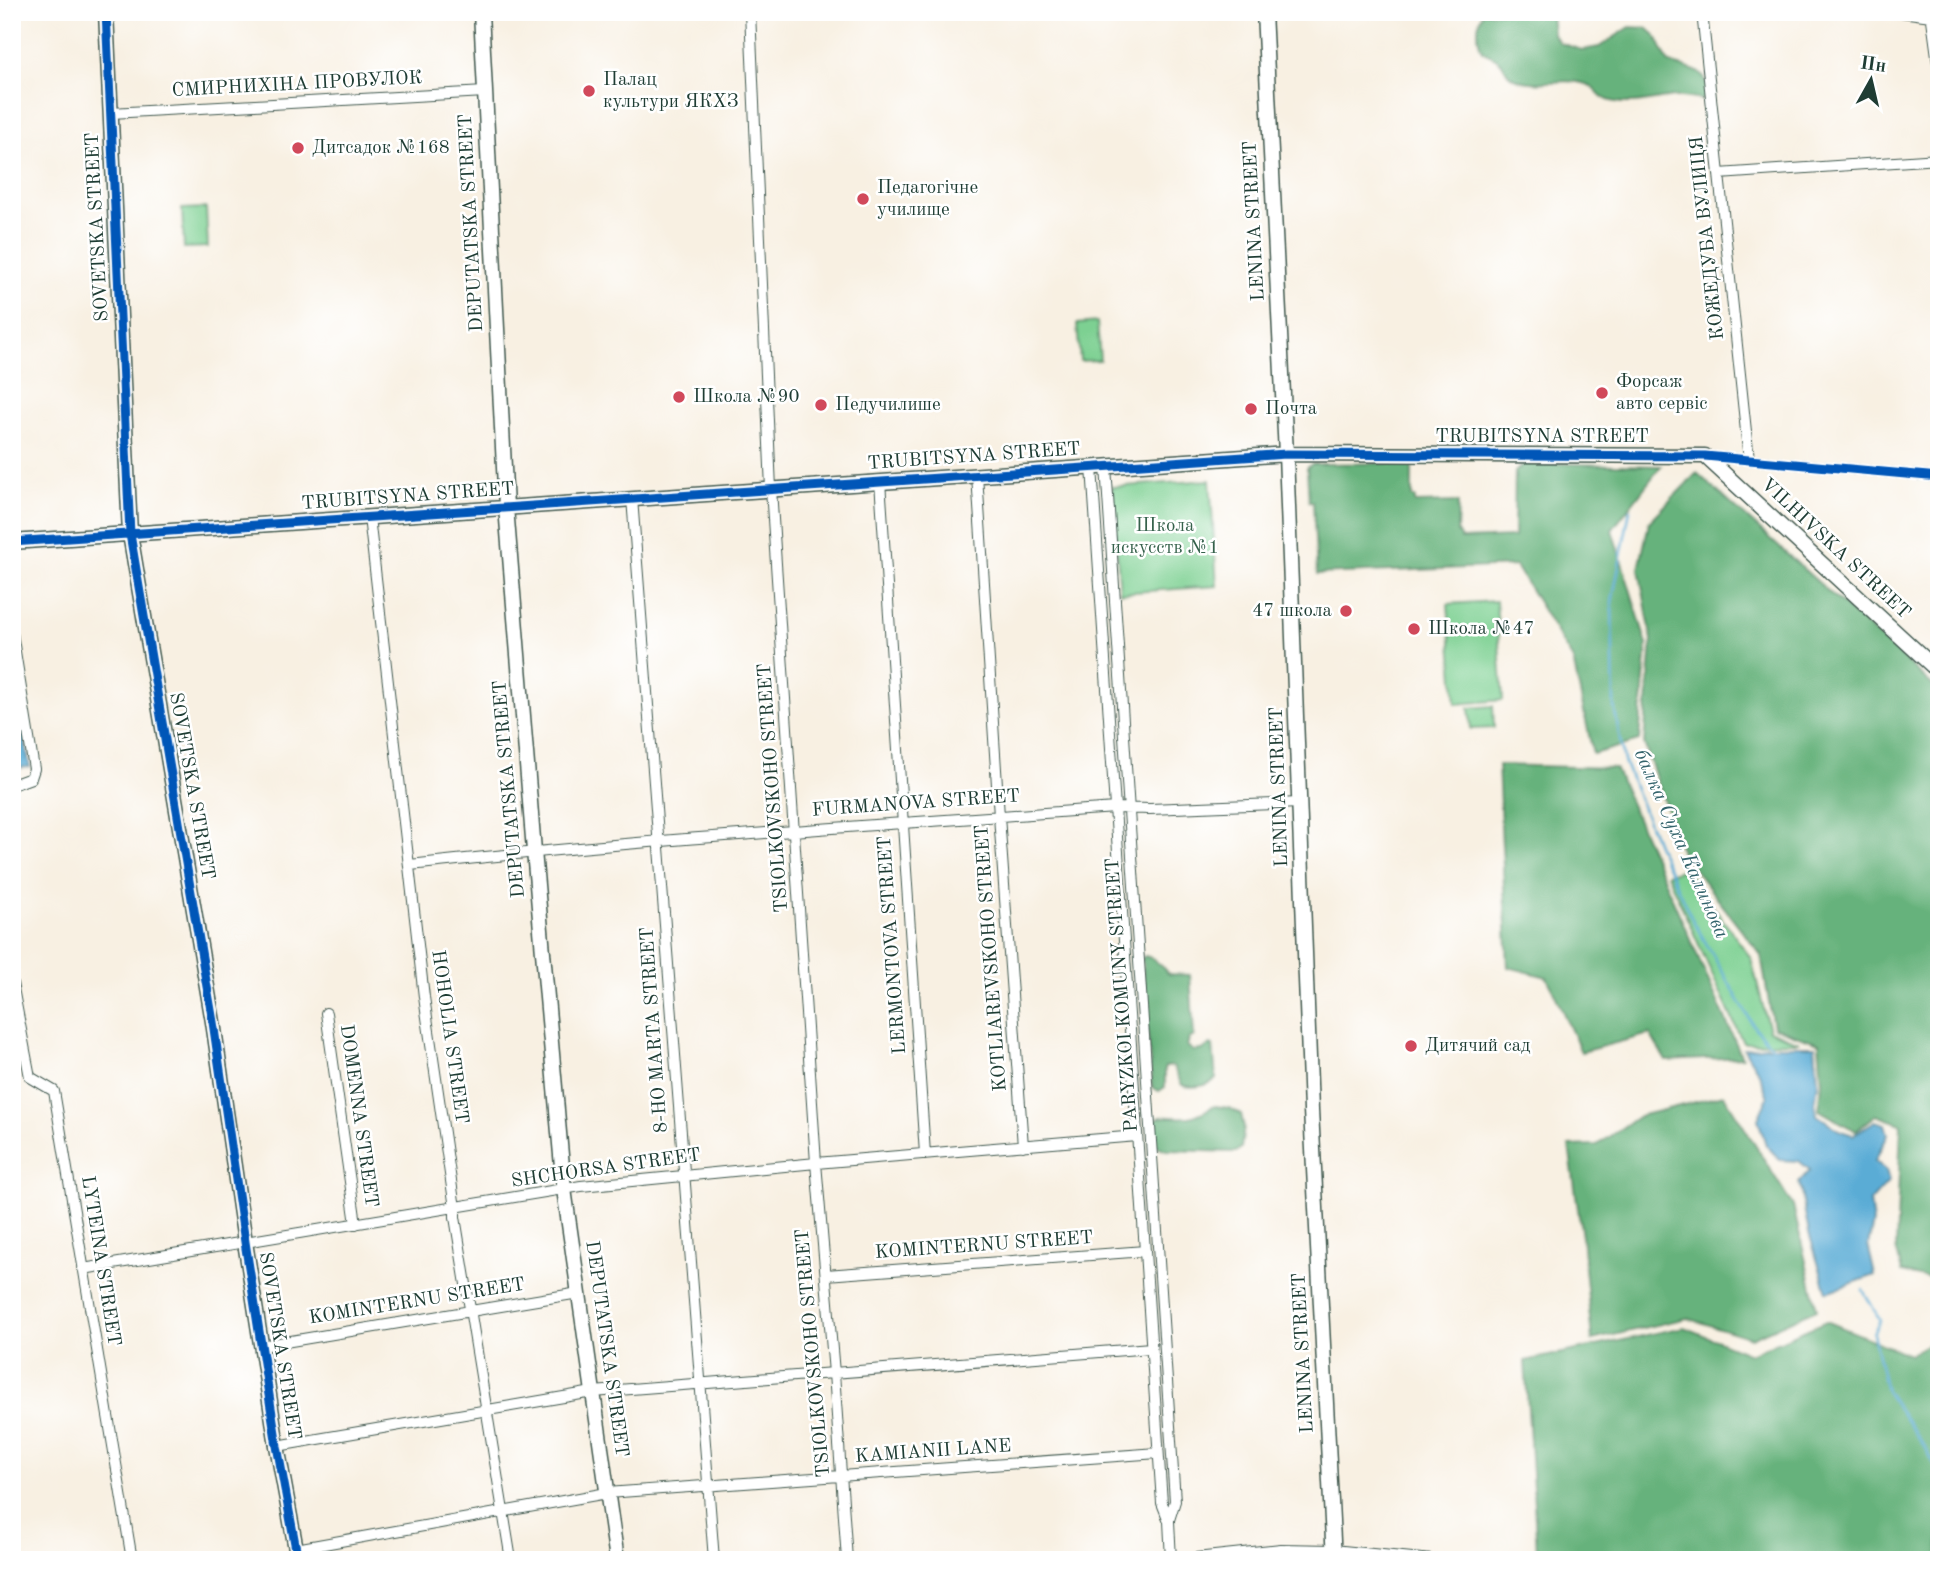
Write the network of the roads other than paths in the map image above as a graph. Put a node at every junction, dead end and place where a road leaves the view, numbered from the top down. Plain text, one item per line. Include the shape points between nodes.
1 (106, 12) edge
2 (481, 12) edge
3 (750, 12) edge
4 (1264, 12) edge
5 (1702, 12) edge
6 (1901, 12) edge
7 (1934, 15) edge
8 (1939, 71) edge
9 (485, 92) junction
10 (111, 113) junction
11 (1939, 159) edge
12 (1719, 174) junction
13 (1286, 454) junction
14 (1706, 456) junction
15 (1749, 460) junction
16 (1099, 466) junction
17 (977, 475) junction
18 (1939, 477) edge
19 (880, 481) junction
20 (771, 489) junction
21 (632, 498) junction
22 (506, 507) junction
23 (369, 517) junction
24 (130, 534) junction
25 (12, 542) edge
26 (12, 633) edge
27 (1939, 672) edge
28 (12, 785) edge
29 (1300, 803) junction
30 (1115, 808) junction
31 (1128, 808) junction
32 (999, 816) junction
33 (902, 823) junction
34 (795, 829) junction
35 (659, 839) junction
36 (534, 851) junction
37 (410, 865) junction
38 (12, 983) edge
39 (326, 1013) dead end
40 (1137, 1136) junction
41 (1023, 1146) junction
42 (925, 1154) junction
43 (816, 1163) junction
44 (684, 1175) junction
45 (564, 1189) junction
46 (455, 1208) junction
47 (356, 1224) junction
48 (245, 1242) junction
49 (1145, 1251) junction
50 (83, 1269) junction
51 (826, 1275) junction
52 (579, 1293) junction
53 (470, 1311) junction
54 (261, 1346) junction
55 (1151, 1348) junction
56 (834, 1373) junction
57 (701, 1383) junction
58 (593, 1392) junction
59 (486, 1409) junction
60 (277, 1446) junction
61 (1158, 1453) junction
62 (842, 1476) junction
63 (709, 1486) junction
64 (607, 1493) junction
65 (503, 1510) junction
66 (1169, 1521) junction
67 (297, 1554) edge
68 (1333, 1555) edge
69 (132, 1560) edge
70 (511, 1560) edge
71 (617, 1560) edge
72 (715, 1560) edge
73 (847, 1560) edge
74 (1171, 1560) edge
75 (1177, 1560) edge
76 (1432, 1560) edge

1 - 10 street, SOVETSKA STREET
2 - 9 street, DEPUTATSKA STREET
3 - 20 street, TSIOLKOVSKOHO STREET
4 - 13 street, LENINA STREET
5 - 12 street, КОЖЕДУБА ВУЛИЦЯ
6 - 7 street
7 - 8 street
9 - 10 street, СМИРНИХІНА ПРОВУЛОК
9 - 22 street, DEPUTATSKA STREET
10 - 24 street, SOVETSKA STREET
11 - 12 street
12 - 15 street, КОЖЕДУБА ВУЛИЦЯ
13 - 14 street, TRUBITSYNA STREET
13 - 16 street, TRUBITSYNA STREET
13 - 29 street, LENINA STREET
14 - 15 street, TRUBITSYNA STREET
14 - 27 street, VILHIVSKA STREET
15 - 18 street, TRUBITSYNA STREET
16 - 17 street, TRUBITSYNA STREET
16 - 30 street, PARYZKOI KOMUNY STREET
16 - 31 street, PARYZKOI KOMUNY STREET
17 - 19 street, TRUBITSYNA STREET
17 - 32 street, KOTLIAREVSKOHO STREET
19 - 20 street, TRUBITSYNA STREET
19 - 33 street, LERMONTOVA STREET
20 - 21 street, TRUBITSYNA STREET
20 - 34 street, TSIOLKOVSKOHO STREET
21 - 22 street, TRUBITSYNA STREET
21 - 35 street, 8-HO MARTA STREET
22 - 23 street, TRUBITSYNA STREET
22 - 36 street, DEPUTATSKA STREET
23 - 24 street, TRUBITSYNA STREET
23 - 37 street, HOHOLIA STREET
24 - 25 street, TRUBITSYNA STREET
24 - 48 street, SOVETSKA STREET via 213,1022
26 - 28 street via 34,769 31,778
29 - 31 street, FURMANOVA STREET
29 - 68 street, LENINA STREET
30 - 31 street, FURMANOVA STREET
30 - 32 street, FURMANOVA STREET
30 - 40 street, PARYZKOI KOMUNY STREET
31 - 66 street, PARYZKOI KOMUNY STREET via 1175,1501
32 - 33 street, FURMANOVA STREET
32 - 41 street, KOTLIAREVSKOHO STREET
33 - 34 street, FURMANOVA STREET
33 - 42 street, LERMONTOVA STREET
34 - 35 street, FURMANOVA STREET
34 - 43 street, TSIOLKOVSKOHO STREET
35 - 36 street, FURMANOVA STREET
35 - 44 street, 8-HO MARTA STREET
36 - 37 street, FURMANOVA STREET
36 - 45 street, DEPUTATSKA STREET
37 - 46 street, HOHOLIA STREET
38 - 50 street, LYTEINA STREET via 30,1077 54,1091
39 - 47 street, DOMENNA STREET
40 - 41 street, SHCHORSA STREET
40 - 49 street, PARYZKOI KOMUNY STREET
41 - 42 street, SHCHORSA STREET
42 - 43 street, SHCHORSA STREET
43 - 44 street, SHCHORSA STREET
43 - 51 street, TSIOLKOVSKOHO STREET
44 - 45 street, SHCHORSA STREET
44 - 57 street, 8-HO MARTA STREET
45 - 46 street, SHCHORSA STREET
45 - 52 street, DEPUTATSKA STREET
46 - 47 street, SHCHORSA STREET
46 - 53 street, HOHOLIA STREET
47 - 48 street, SHCHORSA STREET
48 - 50 street, SHCHORSA STREET
48 - 54 street, SOVETSKA STREET
49 - 51 street, KOMINTERNU STREET
49 - 55 street, PARYZKOI KOMUNY STREET
50 - 69 street, LYTEINA STREET
51 - 56 street, TSIOLKOVSKOHO STREET
52 - 53 street, KOMINTERNU STREET
52 - 58 street, DEPUTATSKA STREET
53 - 54 street, KOMINTERNU STREET
53 - 59 street, HOHOLIA STREET
54 - 60 street, SOVETSKA STREET
55 - 56 street
55 - 61 street, PARYZKOI KOMUNY STREET
56 - 57 street
56 - 62 street, TSIOLKOVSKOHO STREET
57 - 58 street
57 - 63 street, 8-HO MARTA STREET
58 - 59 street
58 - 64 street, DEPUTATSKA STREET
59 - 60 street
59 - 65 street, HOHOLIA STREET
60 - 67 street, SOVETSKA STREET
61 - 62 street, KAMIANII LANE
61 - 66 street, PARYZKOI KOMUNY STREET via 1162,1503
62 - 63 street, KAMIANII LANE
62 - 73 street, TSIOLKOVSKOHO STREET
63 - 64 street, KAMIANII LANE
63 - 72 street, 8-HO MARTA STREET
64 - 65 street, KAMIANII LANE
64 - 71 street, DEPUTATSKA STREET
65 - 67 street, KAMIANII LANE
65 - 70 street, HOHOLIA STREET
66 - 74 street, PARYZKOI KOMUNY STREET
68 - 75 street via 1281,1549
68 - 76 street

